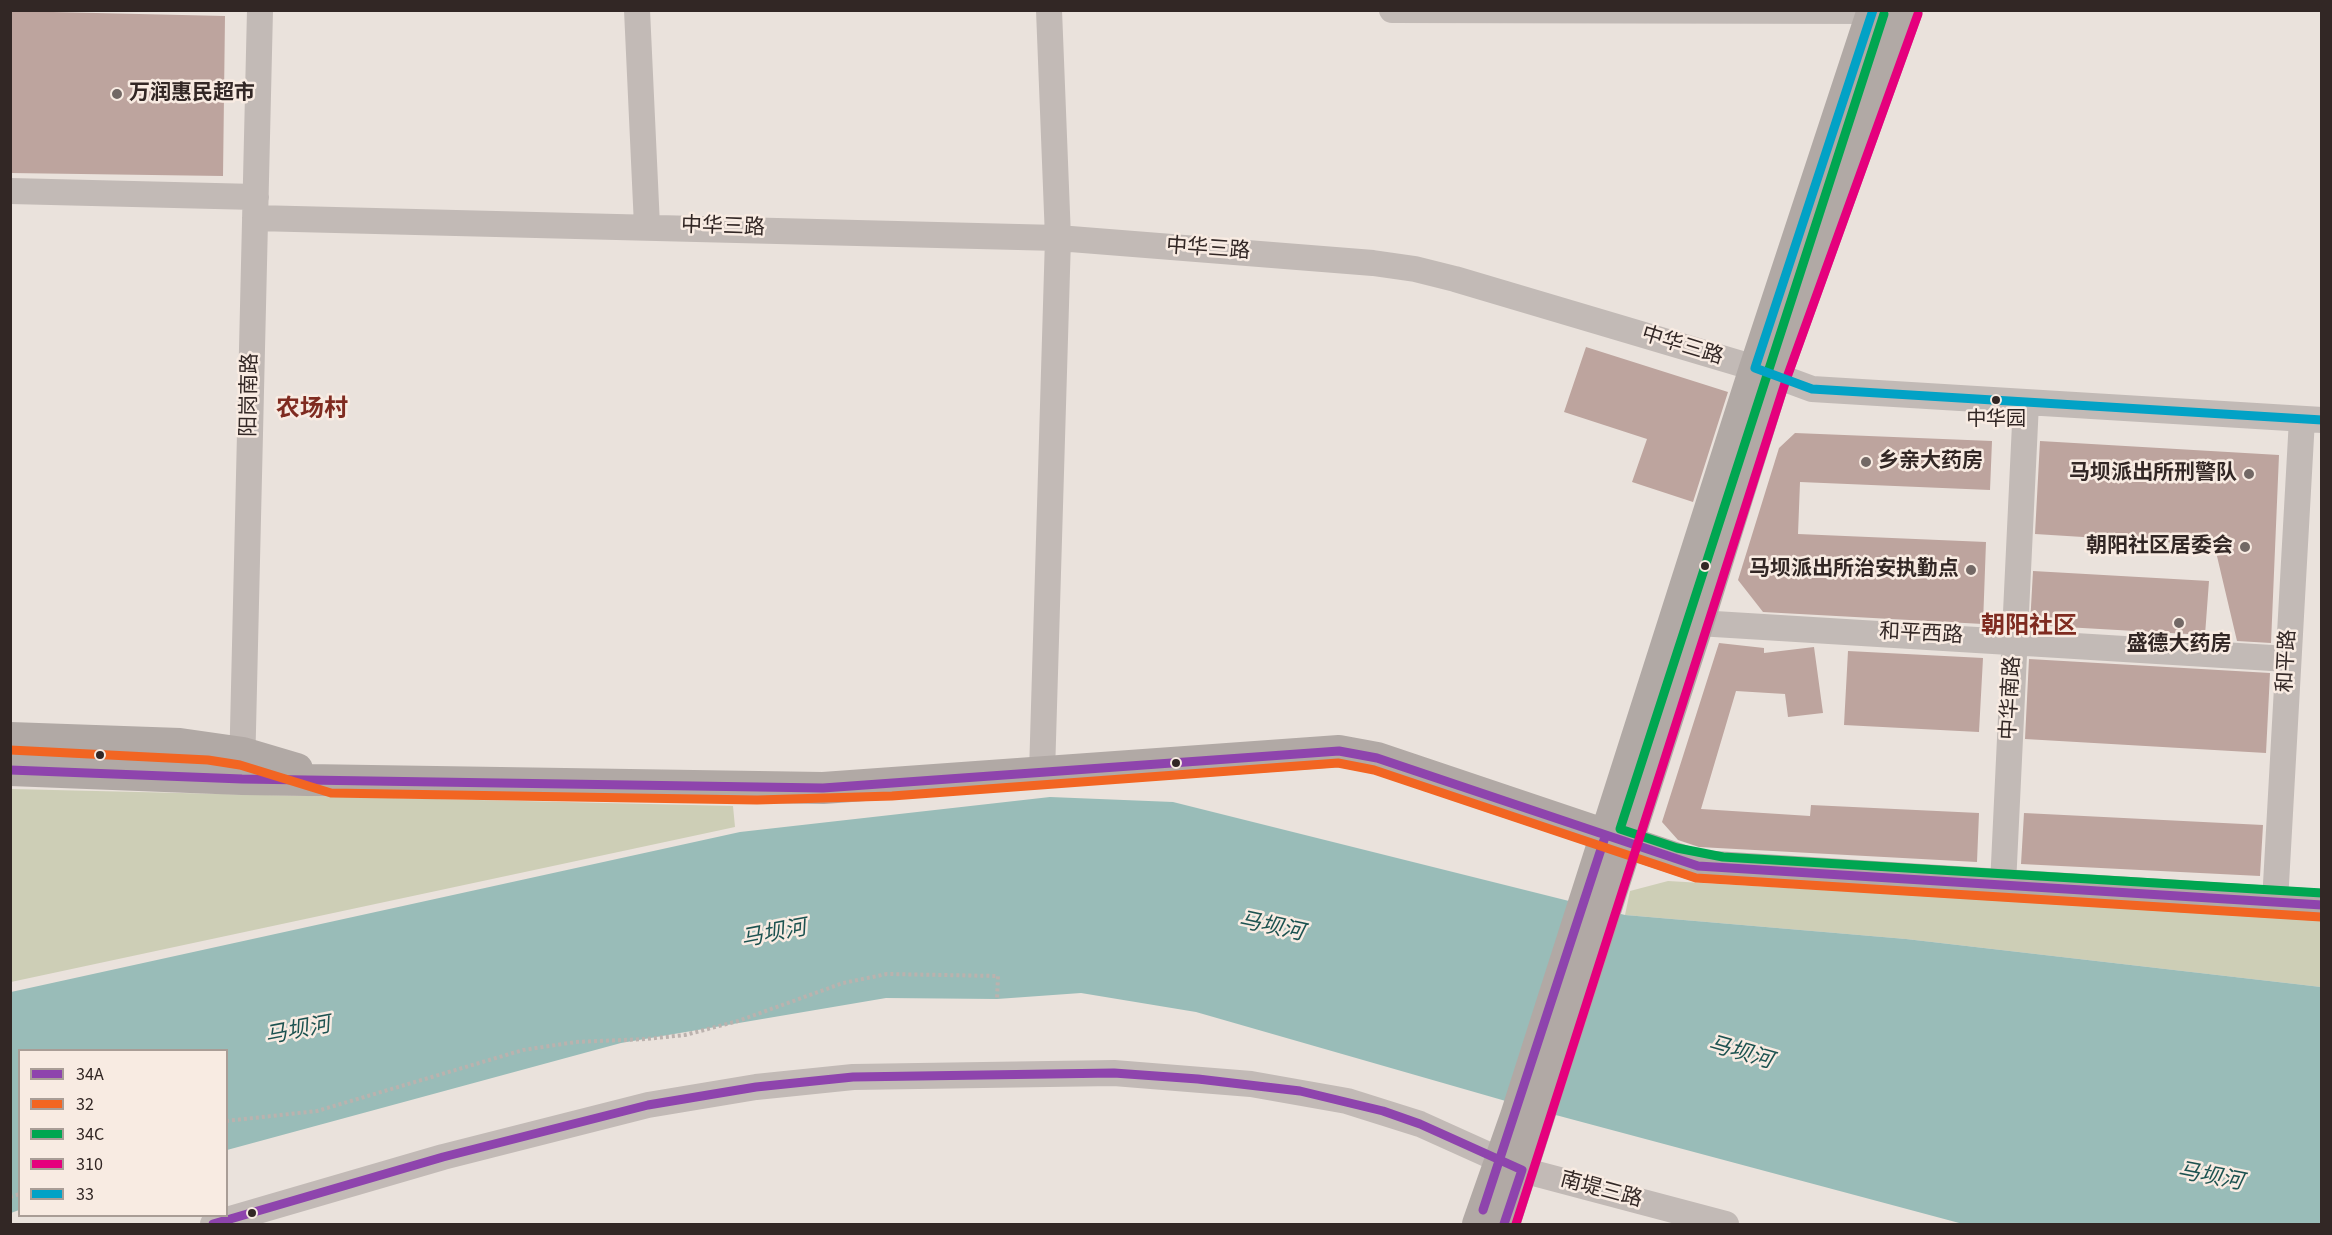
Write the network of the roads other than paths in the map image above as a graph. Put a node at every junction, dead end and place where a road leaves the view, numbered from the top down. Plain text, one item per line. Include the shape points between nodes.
1 (260, 10) edge
2 (637, 10) edge
3 (1049, 10) edge
4 (1392, 10) edge
5 (1433, 11) edge
6 (1673, 11) edge
7 (1873, 11) edge
8 (1904, 17) edge
9 (10, 191) edge
10 (256, 207) junction
11 (647, 226) junction
12 (1058, 238) junction
13 (1765, 372) junction
14 (2026, 403) junction
15 (2312, 420) edge
16 (1698, 623) junction
17 (2015, 641) junction
18 (2288, 658) junction
19 (10, 738) edge
20 (242, 766) junction
21 (10, 770) edge
22 (1042, 772) junction
23 (1616, 841) junction
24 (2003, 885) junction
25 (2275, 902) junction
26 (2322, 905) edge
27 (1511, 1166) junction
28 (213, 1224) edge
29 (1478, 1224) edge
30 (1504, 1224) edge
31 (1726, 1224) edge

1 - 10 street, 阳岗南路
2 - 11 street
3 - 12 street
4 - 5 street
5 - 6 street
6 - 7 street
7 - 8 street
7 - 13 main road
8 - 13 main road
9 - 10 street, 中华三路
10 - 11 street, 中华三路
10 - 20 street, 阳岗南路
11 - 12 street, 中华三路
12 - 13 street, 中华三路 via 1415,268
12 - 22 street
13 - 14 street, 中华三路 via 1812,389
13 - 16 main road
13 - 23 main road
14 - 15 street, 中华三路
14 - 17 street, 中华南路
15 - 18 street, 和平路
16 - 17 street, 和平西路
16 - 23 main road
17 - 18 street, 和平西路
17 - 24 street, 中华南路
18 - 25 street, 和平路
19 - 20 main road via 180,744
20 - 21 main road
20 - 22 main road via 332,781 757,789
22 - 23 main road via 1315,752 1361,753
23 - 24 main road via 1698,867
23 - 27 main road
24 - 25 main road
25 - 26 main road
27 - 28 street, 南堤三路 via 1383,1111 1251,1084 1114,1073 853,1077 756,1087 648,1105 443,1157
27 - 29 main road
27 - 30 main road
27 - 31 street, 南堤三路

